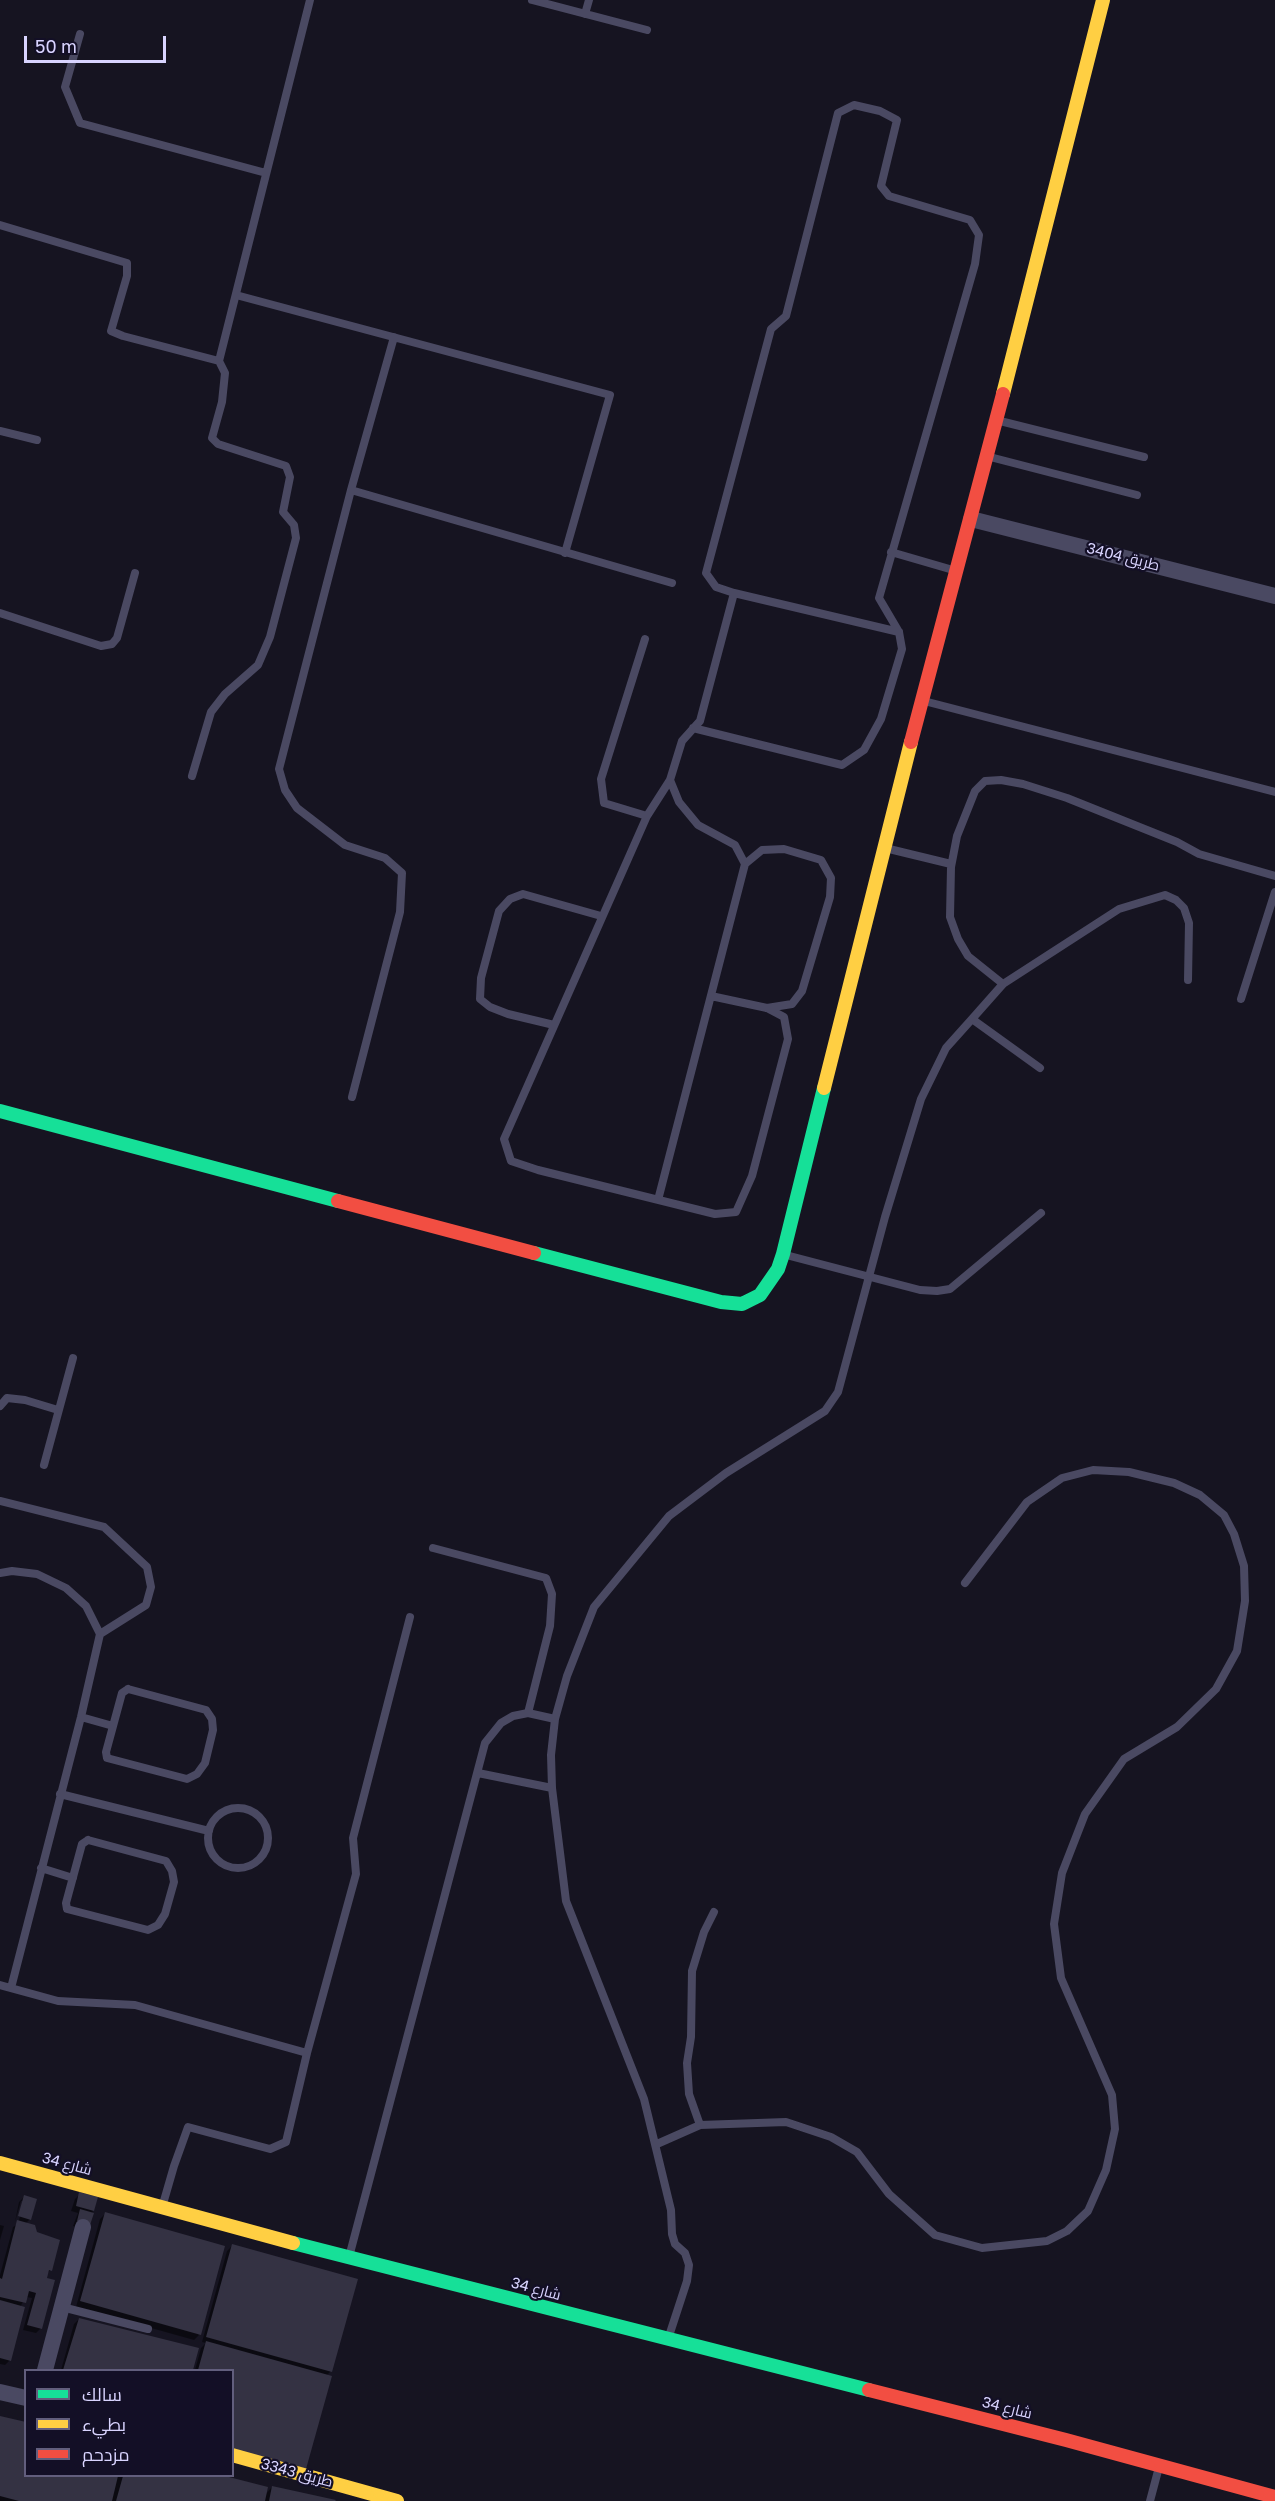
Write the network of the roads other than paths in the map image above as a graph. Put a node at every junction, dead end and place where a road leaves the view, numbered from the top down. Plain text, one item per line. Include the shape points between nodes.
1 (310, 0) edge
2 (532, 0) edge
3 (589, 0) edge
4 (1103, 0) edge
5 (585, 14) junction
6 (646, 30) dead end
7 (80, 34) dead end
8 (266, 172) junction
9 (0, 225) edge
10 (236, 295) junction
11 (394, 337) junction
12 (219, 361) junction
13 (996, 420) junction
14 (0, 431) edge
15 (37, 440) dead end
16 (987, 456) junction
17 (1144, 457) dead end
18 (351, 490) junction
19 (1137, 495) dead end
20 (971, 519) junction
21 (891, 552) junction
22 (565, 553) junction
23 (957, 571) junction
24 (135, 573) dead end
25 (672, 583) dead end
26 (734, 593) junction
27 (1275, 596) edge
28 (0, 613) edge
29 (899, 632) junction
30 (645, 639) dead end
31 (921, 700) junction
32 (693, 728) junction
33 (192, 776) dead end
34 (670, 780) junction
35 (1275, 792) edge
36 (647, 816) junction
37 (884, 848) junction
38 (745, 864) junction
39 (951, 864) junction
40 (1275, 876) edge
41 (1275, 892) edge
42 (601, 916) junction
43 (1188, 980) dead end
44 (1003, 984) junction
45 (711, 996) junction
46 (1241, 999) dead end
47 (767, 1008) junction
48 (972, 1019) junction
49 (554, 1025) junction
50 (1040, 1068) dead end
51 (352, 1097) dead end
52 (0, 1111) edge
53 (658, 1200) junction
54 (1041, 1213) dead end
55 (783, 1254) junction
56 (870, 1276) junction
57 (72, 1358) dead end
58 (0, 1406) edge
59 (58, 1410) junction
60 (44, 1465) dead end
61 (0, 1501) edge
62 (433, 1548) dead end
63 (0, 1573) edge
64 (965, 1583) dead end
65 (410, 1617) dead end
66 (100, 1634) junction
67 (528, 1713) junction
68 (81, 1717) junction
69 (555, 1719) junction
70 (113, 1726) junction
71 (477, 1773) junction
72 (552, 1788) junction
73 (60, 1794) junction
74 (209, 1831) junction
75 (41, 1868) junction
76 (73, 1878) junction
77 (714, 1912) dead end
78 (0, 1985) edge
79 (11, 1988) junction
80 (307, 2053) junction
81 (700, 2125) junction
82 (657, 2144) junction
83 (0, 2163) edge
84 (163, 2206) junction
85 (84, 2227) dead end
86 (349, 2258) junction
87 (62, 2307) junction
88 (148, 2329) dead end
89 (667, 2340) junction
90 (45, 2369) edge
91 (0, 2392) edge
92 (24, 2398) edge
93 (234, 2456) edge
94 (1159, 2466) junction
95 (1275, 2497) edge
96 (397, 2501) edge
97 (1150, 2501) edge

1 - 8 lane
2 - 5 lane
3 - 5 lane
4 - 13 street
5 - 6 lane
7 - 8 lane via 65,87 80,123
8 - 10 lane
9 - 12 lane via 127,264 111,331
10 - 11 lane
10 - 12 lane
11 - 18 lane
11 - 22 lane via 610,395
12 - 33 lane via 225,373 212,438 218,444 286,466 290,477 283,512 294,525 296,538 258,665 210,712
13 - 16 street
13 - 17 lane
14 - 15 lane
16 - 19 lane
16 - 20 street
18 - 22 lane
18 - 51 lane via 279,769 285,790 297,808 345,845 385,858 402,873 400,912
20 - 23 street
20 - 27 street, طريق 3404
21 - 23 lane
21 - 26 lane via 975,264 979,235 970,220 890,196 881,186 897,120 854,105 838,113 786,316 771,329 705,573 717,587
21 - 29 lane via 879,598
22 - 25 lane
23 - 31 street
24 - 28 lane via 112,644 101,646
26 - 29 lane
26 - 32 lane via 700,721
29 - 32 lane via 902,649 880,719 864,750 842,765
30 - 36 lane via 601,779 604,803
31 - 35 lane
31 - 37 street
32 - 34 lane via 682,741
34 - 36 lane
34 - 38 lane via 679,802 698,825 735,846
36 - 42 lane
37 - 39 lane
37 - 55 street
38 - 45 lane
38 - 47 lane via 762,849 784,849 821,860 831,878 830,897 802,991 792,1004
39 - 40 lane via 957,836 975,791 985,781 1002,780 1066,798 1199,854
39 - 44 lane via 950,917 958,939 968,956
41 - 46 lane
42 - 49 lane
42 - 49 lane via 523,894 510,899 499,911 481,978 480,999 508,1014
43 - 44 lane via 1189,923 1185,908 1165,895 1119,909
44 - 48 lane
45 - 47 lane
45 - 53 lane
47 - 53 lane via 784,1017 788,1039 752,1176 736,1212 715,1214
48 - 50 lane
48 - 56 lane via 946,1048 921,1099
49 - 53 lane via 504,1139 511,1161
52 - 55 street via 731,1304 752,1301 760,1295
54 - 56 lane via 950,1289 920,1290
55 - 56 lane
56 - 69 lane via 838,1392 825,1411 726,1473 669,1516 594,1607
57 - 59 lane
58 - 59 lane via 7,1398
59 - 60 lane
61 - 66 lane via 104,1527 147,1567 151,1587 146,1605
62 - 67 lane via 546,1578 552,1594 550,1626
63 - 66 lane via 37,1574 66,1588 86,1606
64 - 81 lane via 1027,1502 1062,1478 1093,1470 1129,1472 1174,1483 1200,1495 1224,1515 1244,1566 1245,1601 1237,1651 1216,1689 1177,1727 1124,1760 1085,1814 1062,1873 1054,1924 1061,1978 1112,2095 1115,2129 1106,2170 1088,2211 1067,2231 1047,2241 982,2248 935,2235 889,2194 857,2152 831,2138 786,2122
65 - 80 lane via 353,1838 356,1874
66 - 68 lane
67 - 69 lane
67 - 71 lane via 501,1723 485,1743
68 - 70 lane
68 - 73 lane
69 - 72 lane
70 - 70 lane via 122,1693 128,1689 206,1710 213,1730 205,1763 188,1779 107,1758
71 - 72 lane
71 - 86 lane
72 - 82 lane via 566,1901 644,2099
73 - 74 lane
73 - 75 lane
74 - 74 lane via 210,1850 223,1864 241,1869 258,1861 268,1845 266,1826 254,1812 236,1808 219,1815
75 - 76 lane
75 - 79 lane
76 - 76 lane via 82,1844 88,1840 166,1861 174,1881 165,1914 158,1925 148,1930 68,1909
77 - 81 lane via 692,1971 687,2063 689,2094
78 - 79 lane
79 - 80 lane via 58,2001 135,2005
80 - 84 lane via 286,2142 270,2149 188,2127
81 - 82 lane
82 - 89 lane via 672,2234 689,2265
83 - 84 street, شارع 34
84 - 86 street, شارع 34
85 - 87 street
86 - 89 street, شارع 34
87 - 88 lane
87 - 90 street
89 - 94 street, شارع 34
91 - 92 street
93 - 96 street, طريق 3343
94 - 95 street, شارع 34
94 - 97 lane

